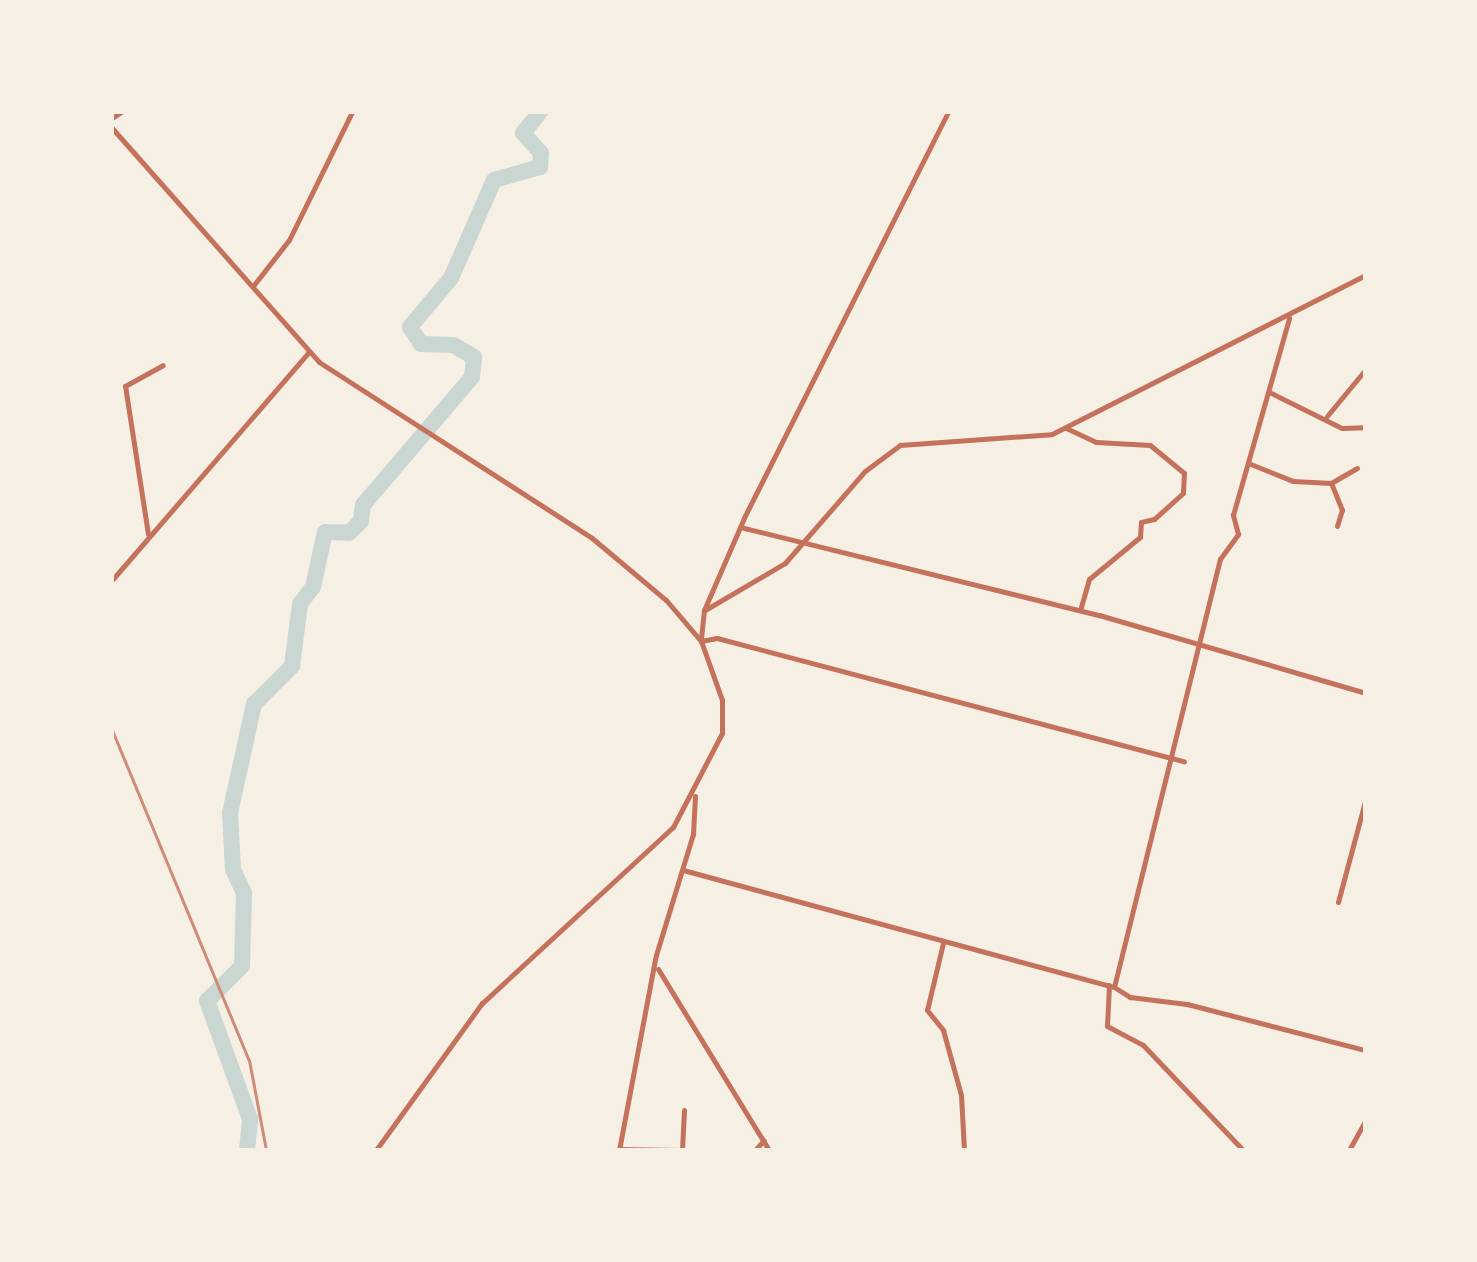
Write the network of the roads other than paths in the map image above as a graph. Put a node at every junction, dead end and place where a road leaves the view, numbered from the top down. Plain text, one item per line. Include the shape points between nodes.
1 (121, 112) edge
2 (352, 112) edge
3 (948, 112) edge
4 (112, 118) edge
5 (112, 128) edge
6 (1365, 275) edge
7 (253, 286) junction
8 (1290, 317) junction
9 (309, 352) junction
10 (163, 365) dead end
11 (1365, 370) edge
12 (1269, 392) junction
13 (1327, 416) junction
14 (1365, 427) edge
15 (1066, 428) junction
16 (1248, 463) junction
17 (1357, 468) dead end
18 (1331, 483) junction
19 (1337, 526) dead end
20 (740, 527) junction
21 (149, 535) junction
22 (805, 542) junction
23 (112, 580) edge
24 (704, 610) junction
25 (1080, 610) junction
26 (701, 641) junction
27 (1198, 642) junction
28 (1365, 693) edge
29 (1169, 758) junction
30 (1184, 761) dead end
31 (695, 794) junction
32 (1365, 801) edge
33 (683, 870) junction
34 (1338, 902) dead end
35 (943, 943) junction
36 (658, 969) junction
37 (1112, 986) junction
38 (1365, 1050) edge
39 (684, 1110) dead end
40 (1365, 1121) edge
41 (764, 1140) junction
42 (376, 1150) edge
43 (619, 1150) edge
44 (681, 1150) edge
45 (755, 1150) edge
46 (769, 1150) edge
47 (964, 1150) edge
48 (1243, 1150) edge
49 (1349, 1150) edge

1 - 4 street
2 - 7 street via 289,240
3 - 20 street
5 - 7 street
6 - 8 street
7 - 9 street
8 - 12 street
8 - 15 street
9 - 21 street
9 - 26 street via 592,538 666,600
10 - 21 street via 125,386
11 - 13 street
12 - 13 street
12 - 16 street
13 - 14 street via 1342,428
15 - 22 street via 900,445 865,471
15 - 25 street via 1096,442 1150,445 1184,473 1183,493 1141,522 1140,537 1089,579
16 - 18 street via 1293,481
16 - 27 street via 1233,515 1238,534 1220,559
17 - 18 street
18 - 19 street via 1342,510
20 - 22 street
20 - 24 street
21 - 23 street
22 - 24 street via 748,590
22 - 25 street
24 - 26 street
25 - 27 street
26 - 29 street via 739,643
26 - 31 street via 722,700 722,733
27 - 28 street
27 - 29 street
29 - 30 street
29 - 37 street via 1165,804
31 - 33 street
31 - 42 street via 673,827 466,1019
32 - 34 street
33 - 35 street
33 - 36 street via 656,955
35 - 37 street
35 - 47 street via 927,1010 943,1030 961,1095
36 - 41 street
36 - 43 street via 640,1062 623,1101
37 - 38 street via 1130,997 1187,1004
37 - 48 street via 1107,1026 1143,1045
39 - 44 street
40 - 49 street
41 - 45 street
41 - 46 street
43 - 44 street

